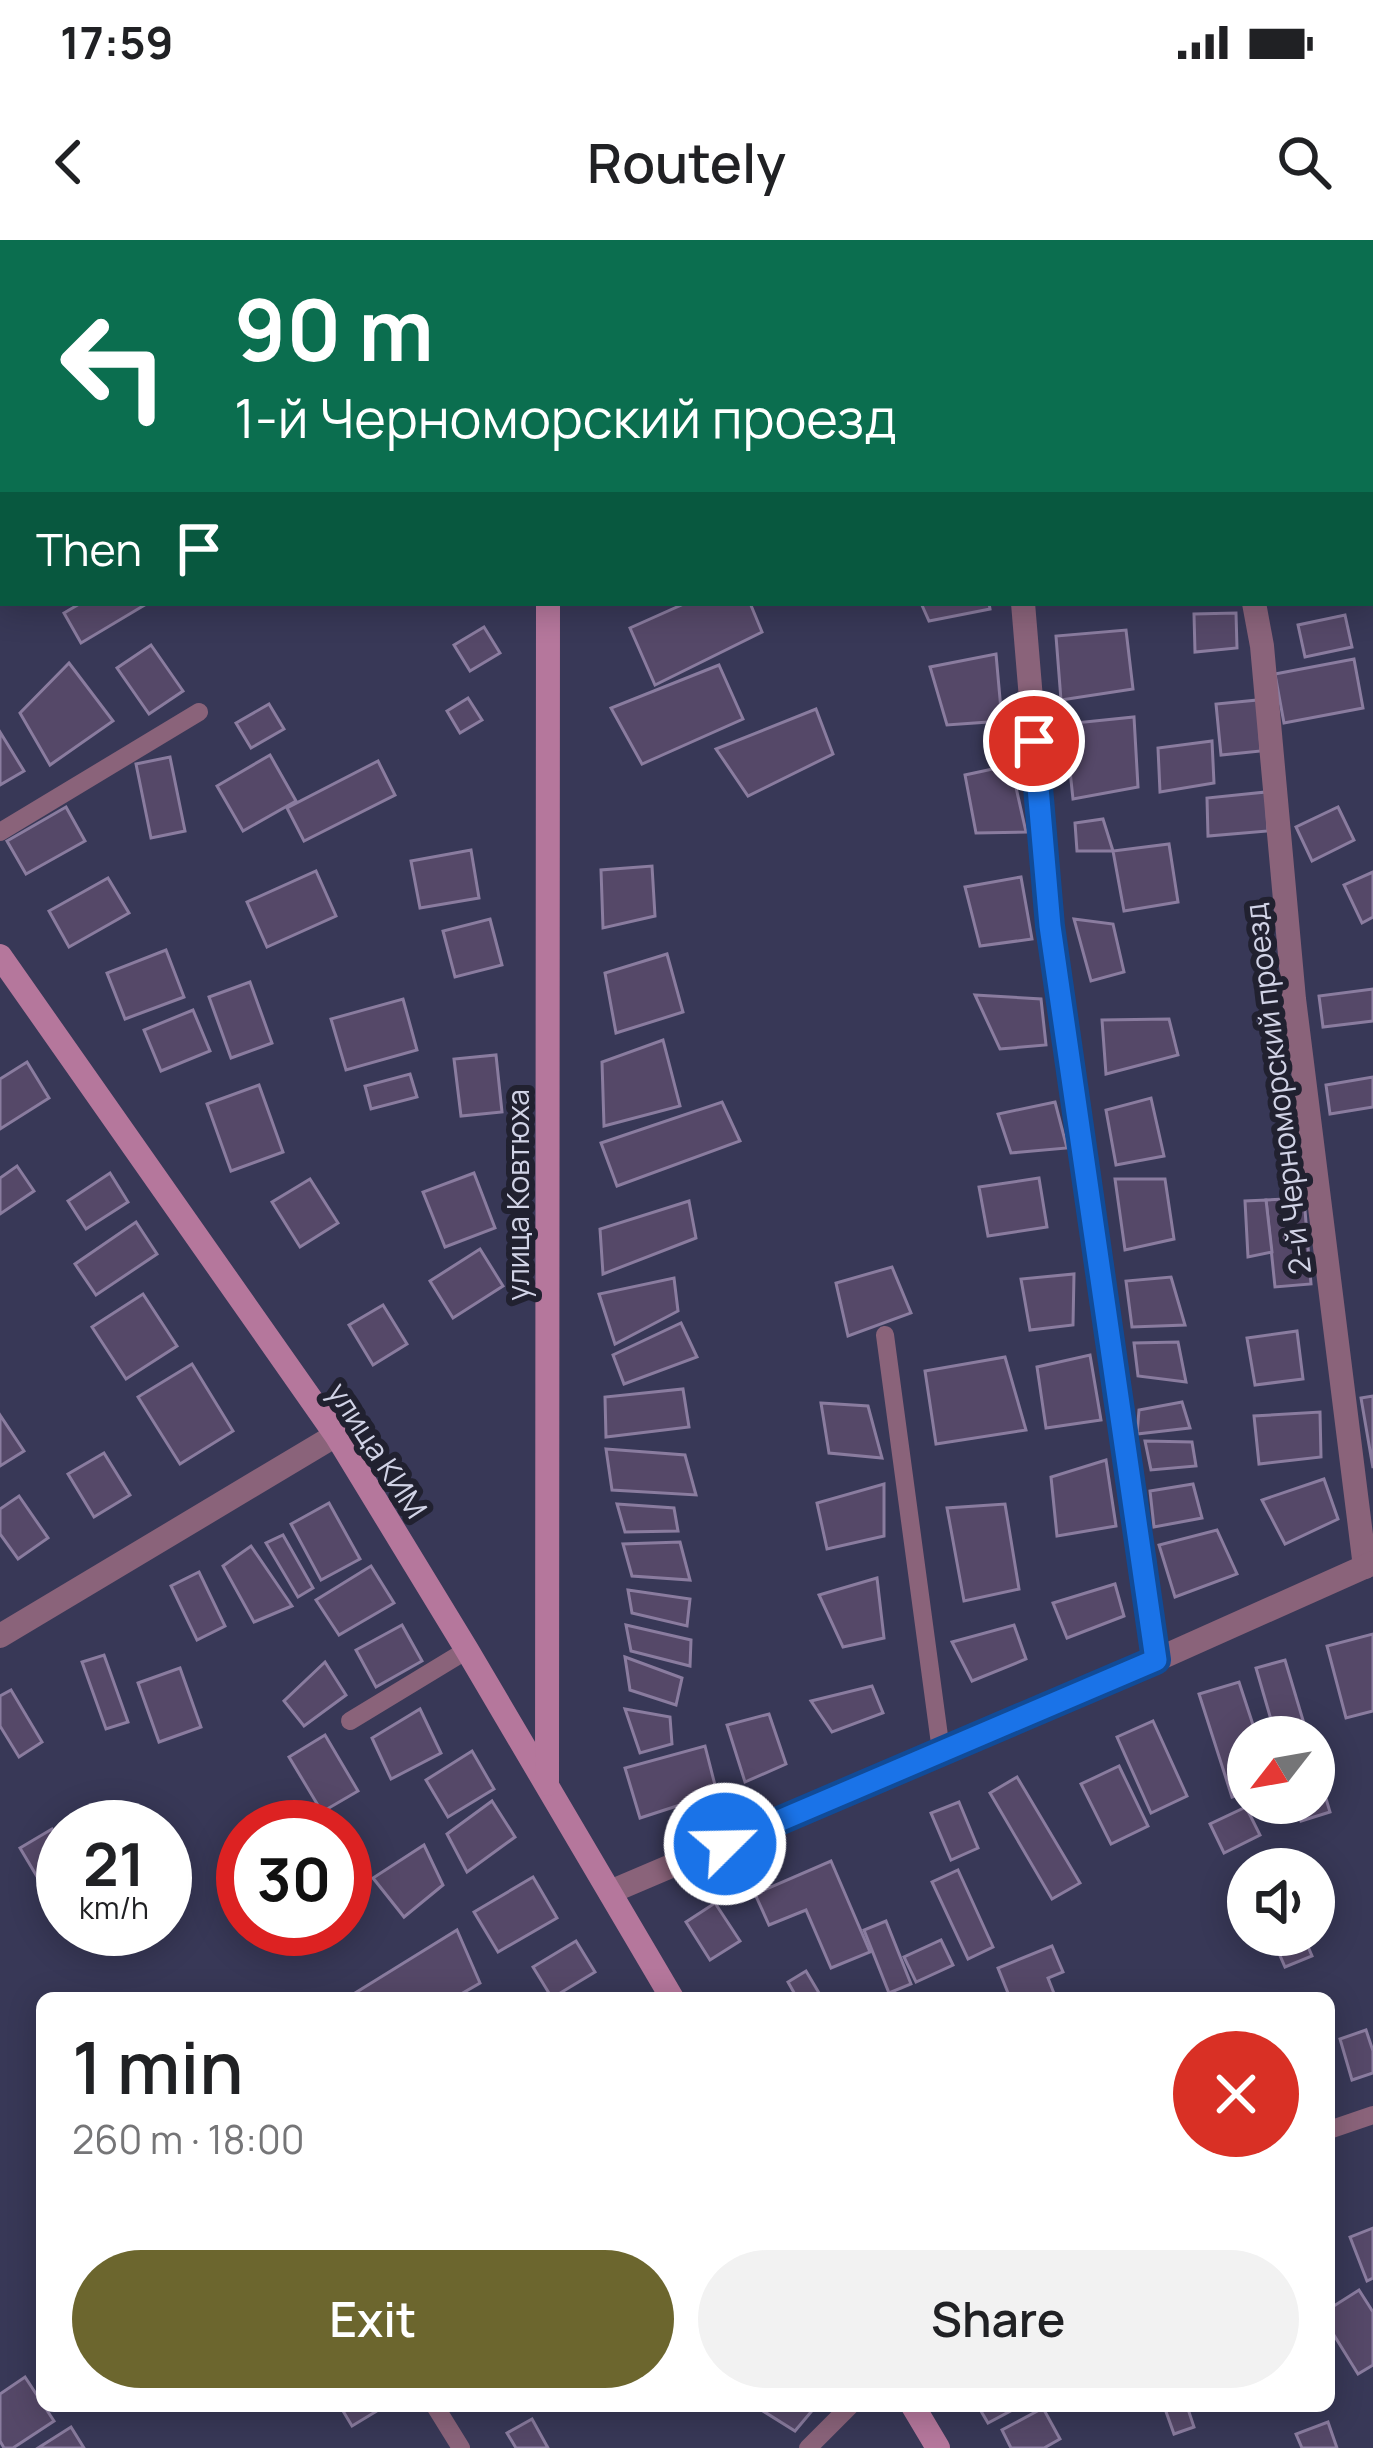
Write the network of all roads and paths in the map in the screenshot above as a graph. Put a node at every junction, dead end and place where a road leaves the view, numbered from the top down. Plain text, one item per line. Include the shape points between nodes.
1 (548, 606) edge
2 (1023, 606) edge
3 (1255, 606) edge
4 (199, 712) dead end
5 (0, 832) edge
6 (0, 956) edge
7 (885, 1335) dead end
8 (336, 1436) junction
9 (1369, 1565) edge
10 (0, 1636) edge
11 (467, 1650) junction
12 (1156, 1660) junction
13 (350, 1721) dead end
14 (941, 1751) junction
15 (547, 1786) junction
16 (610, 1892) junction
17 (668, 1992) edge
18 (1373, 2115) edge
19 (1335, 2128) edge
20 (439, 2412) edge
21 (844, 2412) edge
22 (917, 2412) edge
23 (461, 2448) edge
24 (808, 2448) edge
25 (938, 2448) edge

1 - 15 street, улица Ковтюха
2 - 12 street via 1050,926
3 - 9 street, 2-й Черноморский проезд via 1294,999
4 - 5 lane
6 - 8 street, улица КИМ
7 - 14 lane
8 - 10 street
8 - 11 street, улица КИМ
9 - 12 street
11 - 13 lane
11 - 15 street, улица КИМ
12 - 14 street
14 - 16 street
15 - 16 street, улица КИМ
16 - 17 street, улица КИМ
18 - 19 lane
20 - 23 lane
21 - 24 lane
22 - 25 street

